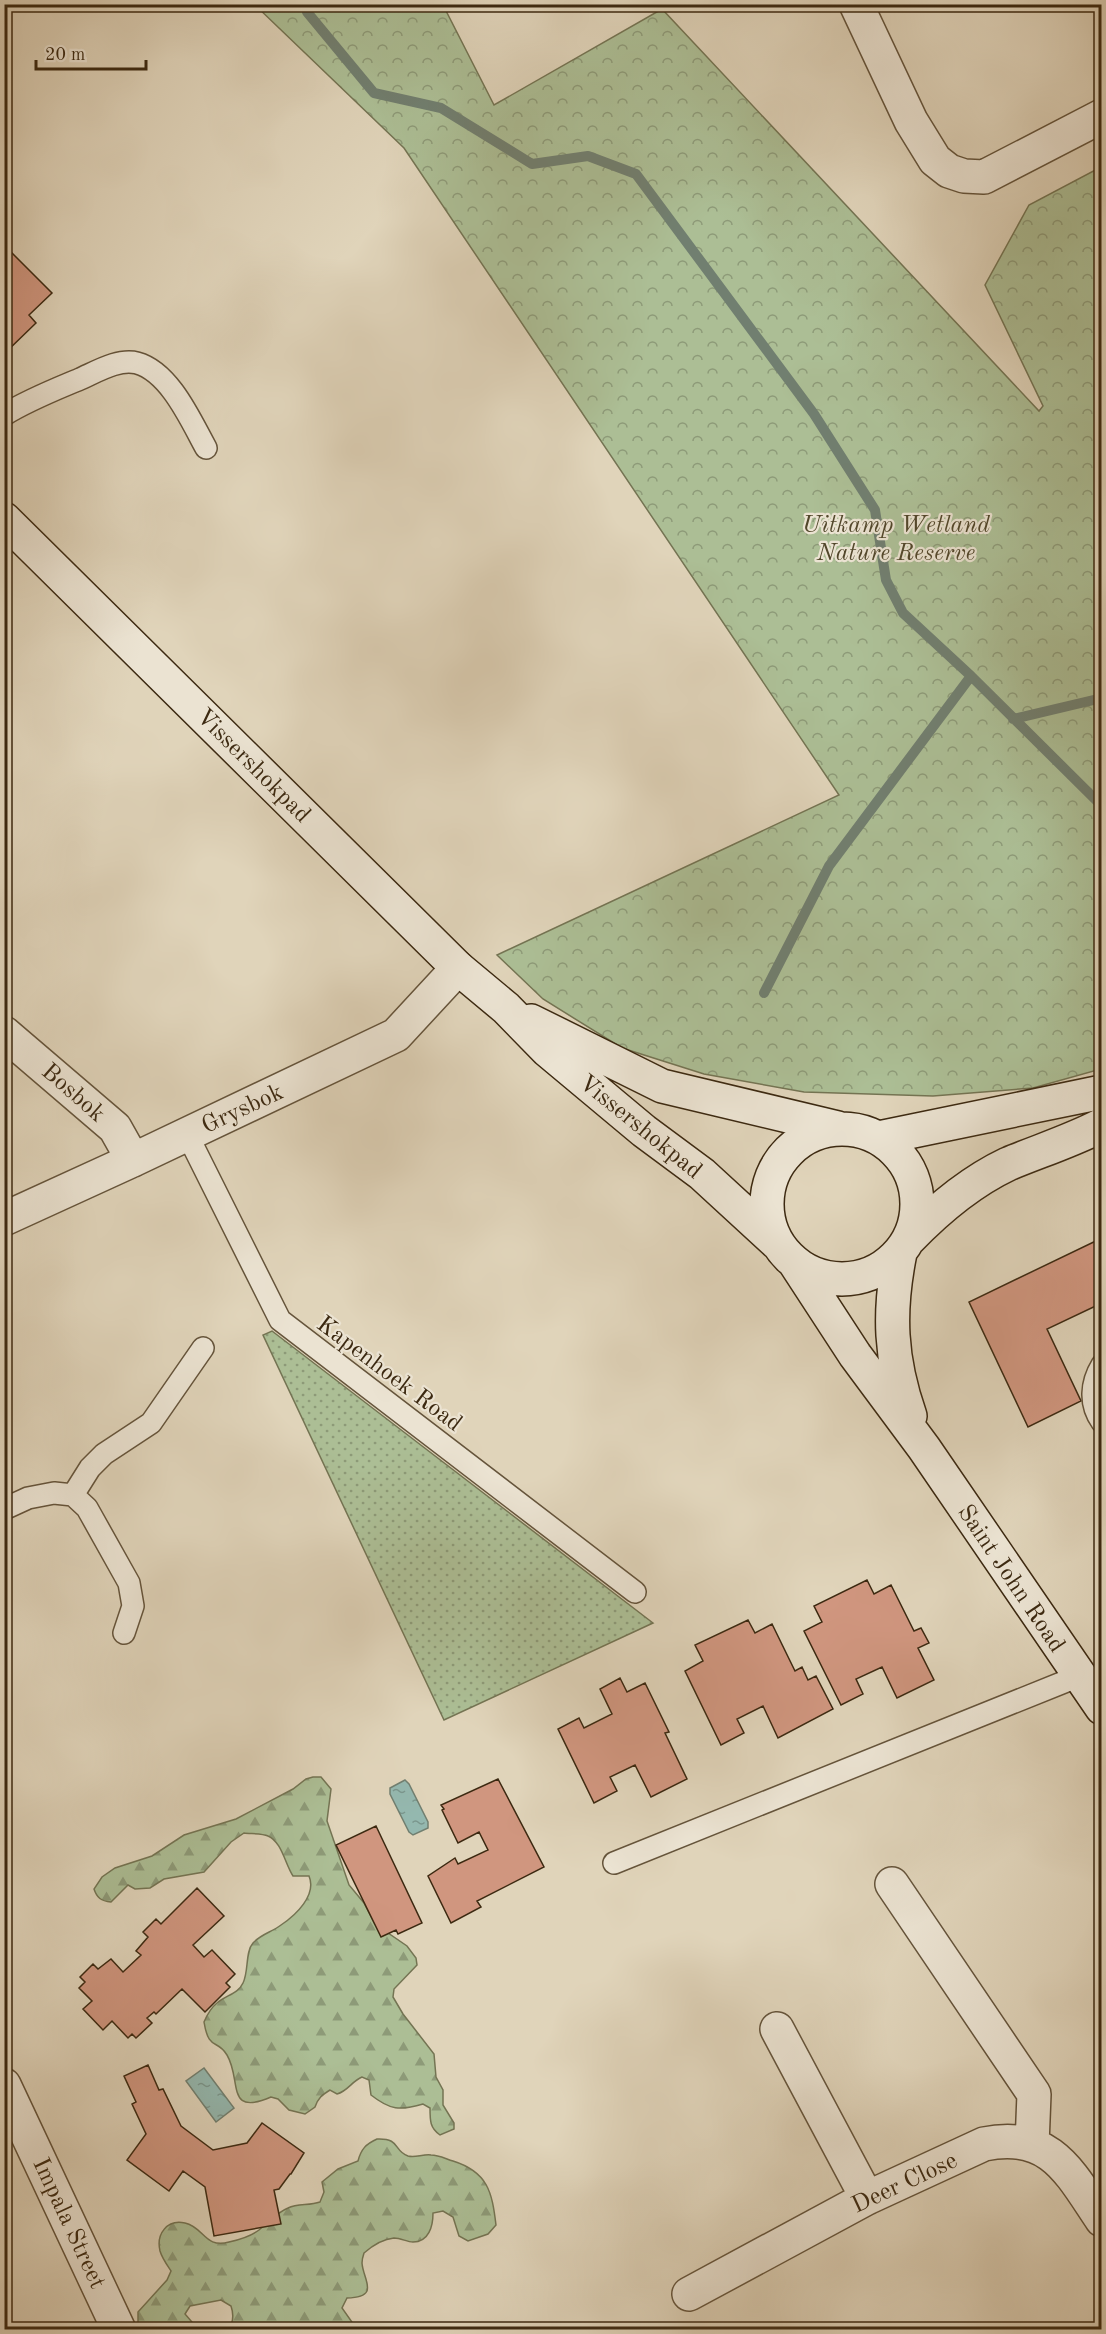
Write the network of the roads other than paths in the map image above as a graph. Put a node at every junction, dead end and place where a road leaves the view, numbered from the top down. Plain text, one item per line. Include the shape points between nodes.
1 (856, 4) edge
2 (1101, 116) edge
3 (4, 415) edge
4 (206, 448) dead end
5 (4, 519) edge
6 (458, 968) junction
7 (506, 1008) junction
8 (4, 1033) edge
9 (1101, 1092) edge
10 (1101, 1125) edge
11 (838, 1128) junction
12 (187, 1134) junction
13 (879, 1138) junction
14 (132, 1160) junction
15 (4, 1219) edge
16 (905, 1246) junction
17 (786, 1253) junction
18 (203, 1348) dead end
19 (1101, 1365) edge
20 (1101, 1422) edge
21 (924, 1448) junction
22 (73, 1495) junction
23 (4, 1509) edge
24 (635, 1592) dead end
25 (124, 1633) dead end
26 (1079, 1676) junction
27 (1101, 1708) edge
28 (614, 1863) dead end
29 (892, 1884) dead end
30 (777, 2028) dead end
31 (4, 2085) edge
32 (1032, 2145) junction
33 (867, 2198) junction
34 (1101, 2220) edge
35 (689, 2294) dead end
36 (119, 2330) edge

1 - 2 main road via 911,121 935,160 949,171 984,177
3 - 4 lane via 27,401 113,365 137,363 173,390
5 - 6 main road, Vissershokpad
6 - 7 main road, Vissershokpad
6 - 12 main road, Grysbok via 396,1035
7 - 11 main road, Vissershokpad via 662,1086
7 - 17 main road, Vissershokpad via 547,1050 702,1174
8 - 14 main road, Bosbok via 115,1128
9 - 13 main road
10 - 16 main road via 981,1179 955,1196
11 - 13 main road via 860,1130
11 - 17 main road via 801,1141 775,1169 766,1207 770,1226
12 - 14 main road, Grysbok
12 - 24 lane, Kapenhoek Road via 280,1320
13 - 16 main road via 904,1160 916,1191 915,1223
14 - 15 main road, Grysbok
16 - 17 main road via 886,1266 849,1280 830,1280 812,1274
16 - 21 main road, Saint John Road via 894,1283 893,1346 898,1381
17 - 21 main road, Saint John Road
18 - 22 lane via 151,1423 104,1454
19 - 20 lane via 1095,1379 1093,1407
21 - 26 main road, Saint John Road
22 - 23 lane via 54,1492
22 - 25 lane via 87,1508 129,1583 133,1606
26 - 27 main road, Saint John Road
26 - 28 lane
29 - 32 main road via 1034,2094
30 - 33 main road
31 - 36 main road, Impala Street
32 - 33 main road, Deer Close via 1000,2141 984,2144
32 - 34 main road, Deer Close via 1069,2170
33 - 35 main road, Deer Close

